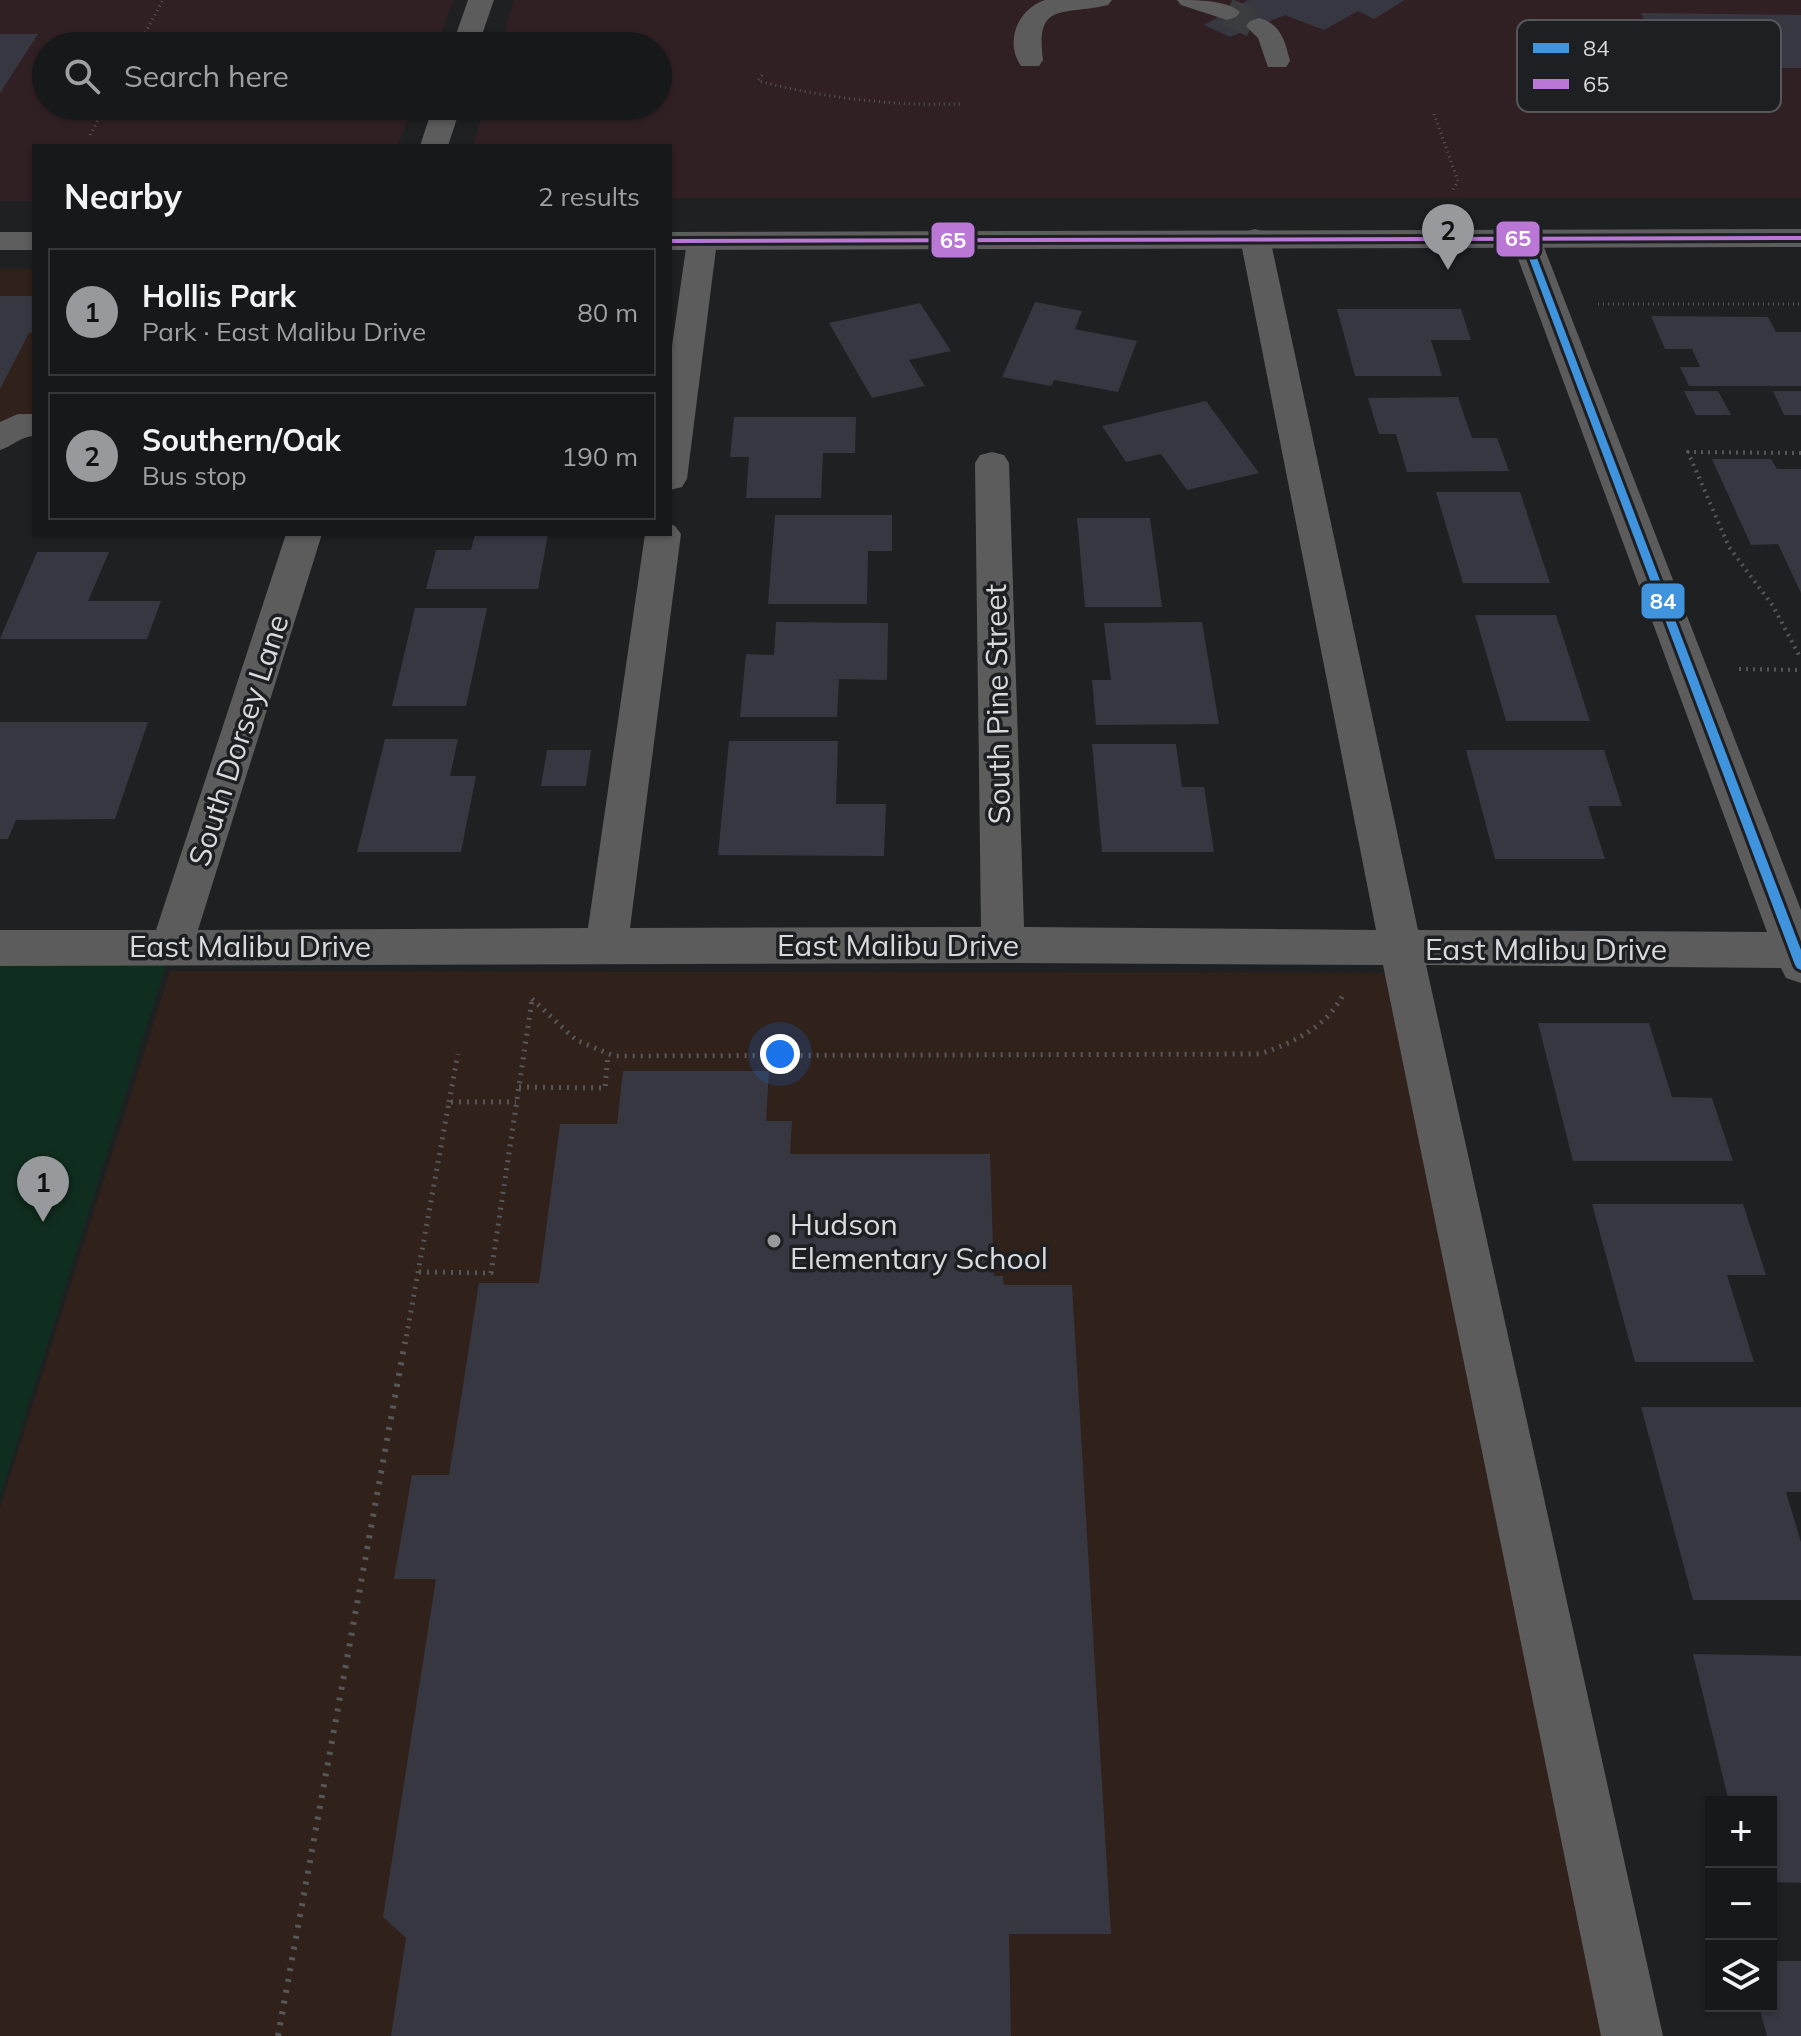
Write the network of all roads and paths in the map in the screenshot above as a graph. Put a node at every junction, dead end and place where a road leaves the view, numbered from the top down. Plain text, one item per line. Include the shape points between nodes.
1 (163, 0) edge
2 (481, 0) edge
3 (1099, 0) edge
4 (1190, 0) edge
5 (1227, 12) tunnel mouth
6 (1259, 26) tunnel mouth
7 (146, 32) edge
8 (470, 32) edge
9 (1030, 60) dead end
10 (1277, 61) dead end
11 (762, 75) dead end
12 (960, 104) dead end
13 (1434, 114) dead end
14 (98, 120) edge
15 (442, 120) edge
16 (90, 135) dead end
17 (435, 144) edge
18 (1453, 190) dead end
19 (1525, 237) junction
20 (1255, 238) junction
21 (1801, 238) edge
22 (0, 241) edge
23 (32, 241) edge
24 (672, 241) edge
25 (702, 241) junction
26 (1590, 304) dead end
27 (1801, 304) edge
28 (32, 425) edge
29 (0, 439) edge
30 (1801, 453) edge
31 (992, 463) dead end
32 (672, 464) edge
33 (303, 536) edge
34 (663, 536) edge
35 (1801, 659) edge
36 (1734, 669) dead end
37 (1801, 670) edge
38 (172, 945) junction
39 (607, 945) junction
40 (1003, 945) junction
41 (0, 948) edge
42 (1401, 948) junction
43 (1798, 958) edge
44 (1346, 989) dead end
45 (458, 1054) dead end
46 (608, 1054) junction
47 (519, 1087) junction
48 (449, 1102) junction
49 (516, 1102) junction
50 (419, 1272) junction
51 (278, 2036) edge
52 (1632, 2036) edge

1 - 7 path
2 - 8 street
3 - 9 street via 1063,3 1034,17 1027,29
4 - 5 street
6 - 10 street via 1270,35
11 - 12 path via 758,81 786,89 887,102
13 - 18 path via 1458,181
14 - 16 path
15 - 17 street
19 - 20 main road
19 - 21 main road
19 - 43 street
20 - 25 main road
20 - 42 street
22 - 23 main road
24 - 25 main road
25 - 32 street
26 - 27 path
28 - 29 street via 18,425
30 - 35 path via 1688,452 1729,547 1773,606
31 - 40 street, South Pine Street
33 - 38 street, South Dorsey Lane
34 - 39 street
36 - 37 path
38 - 39 street, East Malibu Drive
38 - 41 street, East Malibu Drive
39 - 40 street, East Malibu Drive
40 - 42 street, East Malibu Drive
42 - 43 street, East Malibu Drive
42 - 52 street
44 - 46 path via 1322,1022 1260,1054
45 - 48 path
46 - 47 path via 605,1088
46 - 47 path via 576,1040 532,999
47 - 49 path
48 - 49 path
48 - 50 path
49 - 50 path via 491,1273
50 - 51 path

